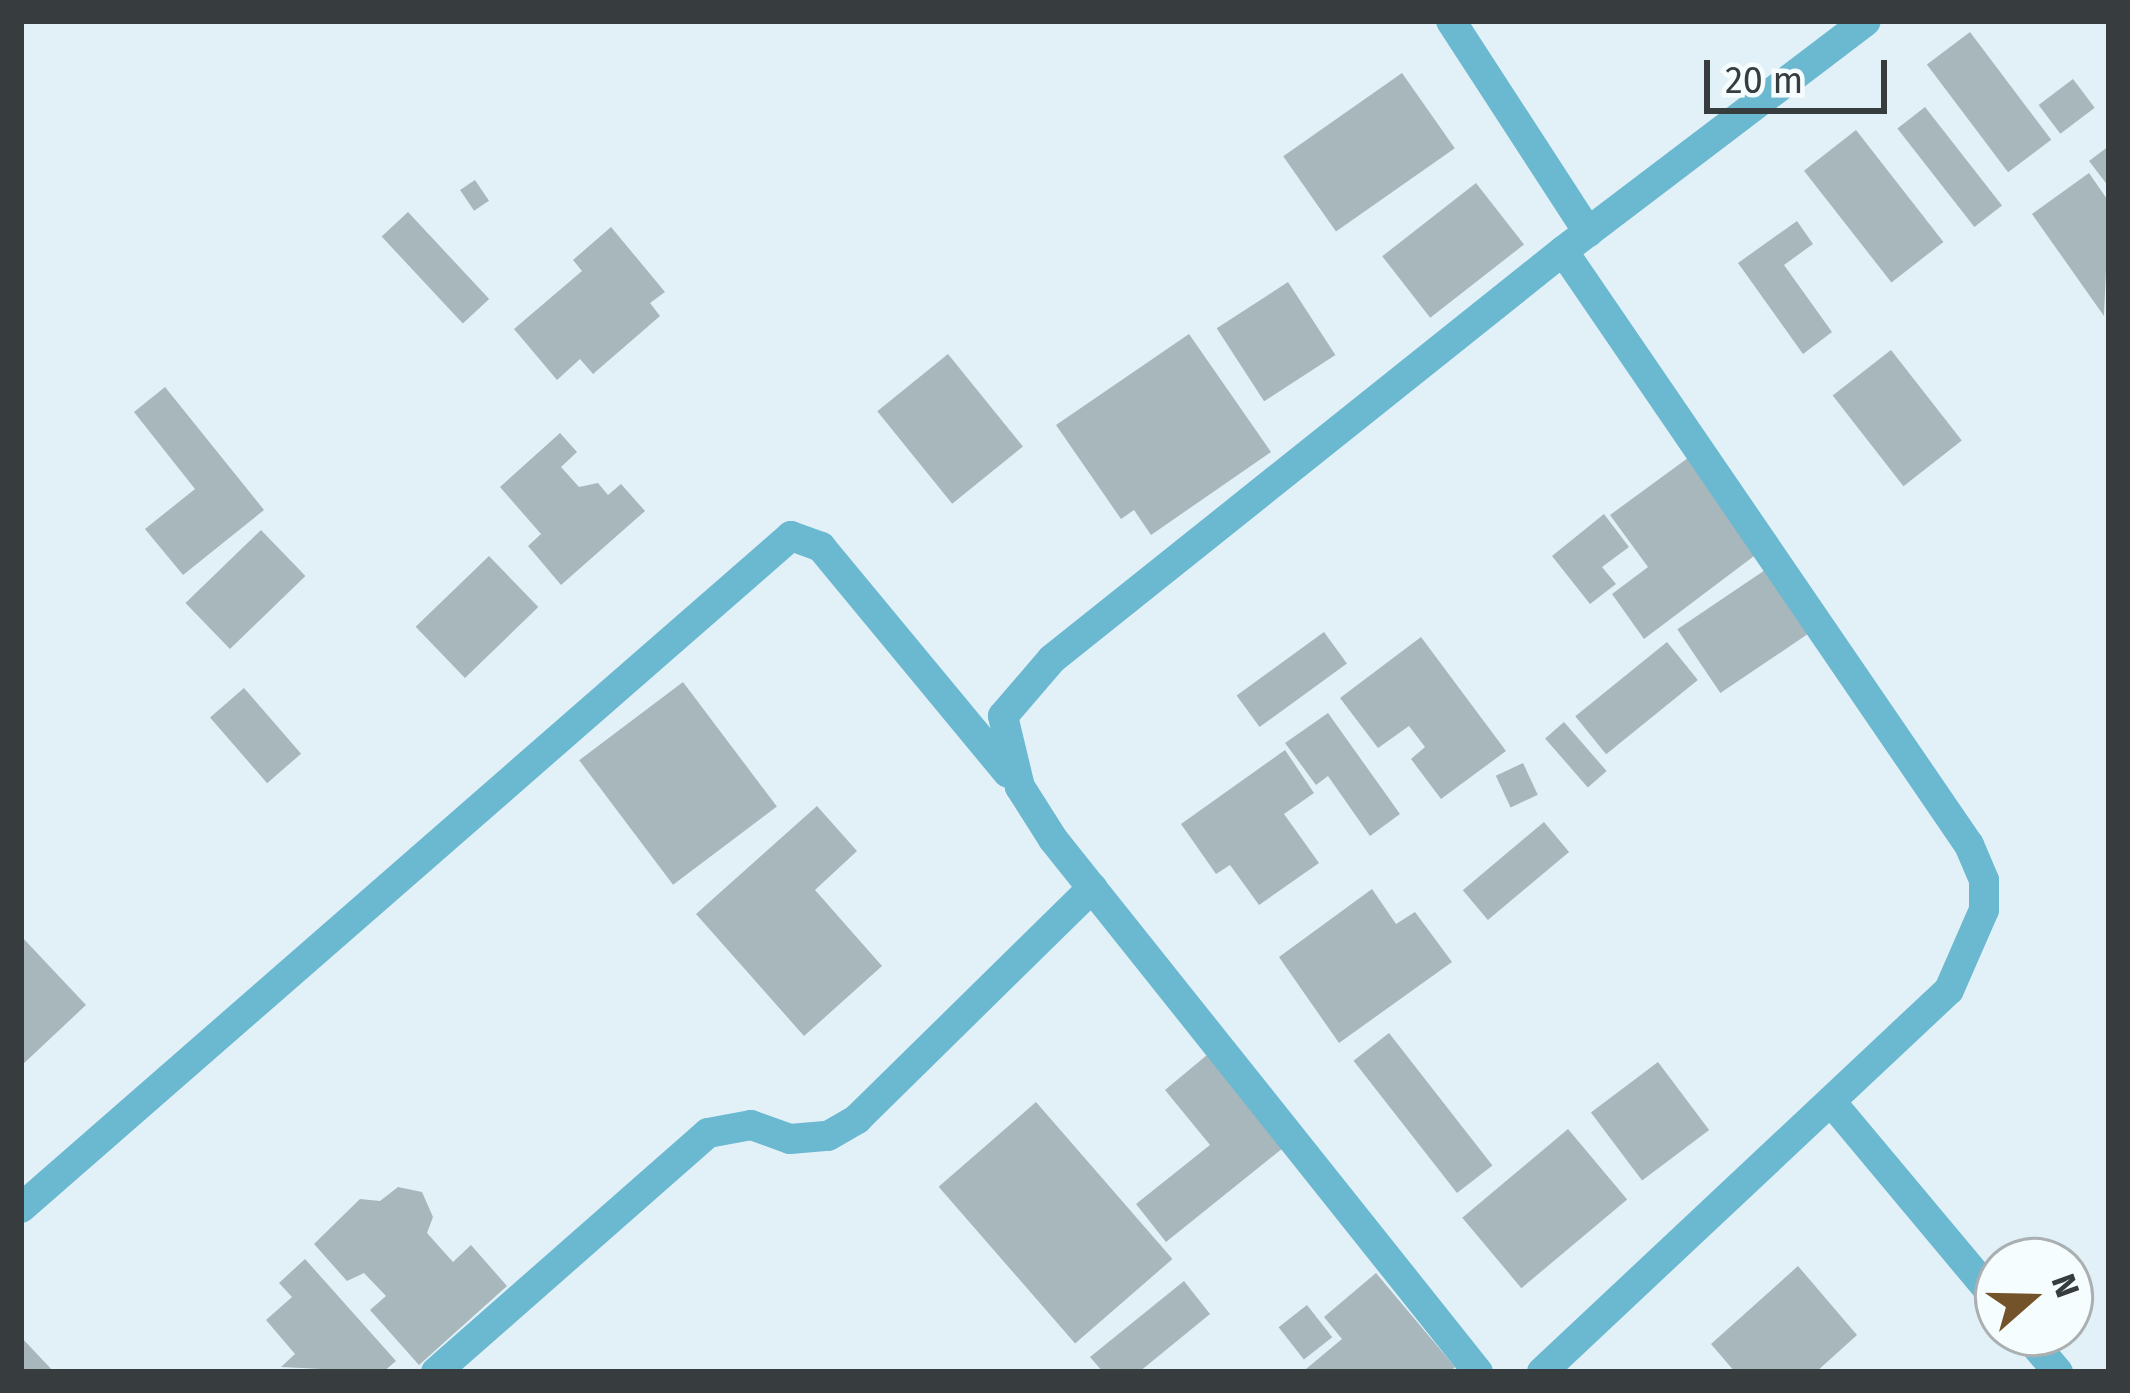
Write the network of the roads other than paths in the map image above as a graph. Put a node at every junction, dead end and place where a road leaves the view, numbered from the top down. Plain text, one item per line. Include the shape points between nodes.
1 (1451, 21) edge
2 (1866, 21) edge
3 (1588, 232) junction
4 (1563, 251) junction
5 (1020, 787) junction
6 (1092, 888) junction
7 (1833, 1104) junction
8 (21, 1208) edge
9 (1974, 1272) edge
10 (436, 1372) edge
11 (1478, 1372) edge
12 (1542, 1372) edge

1 - 3 street
2 - 3 street
3 - 4 street
4 - 5 street via 1022,687 1003,716
4 - 7 street via 1969,845 1984,880 1978,936 1948,990
5 - 6 street
5 - 8 street via 821,547 791,536
6 - 10 street via 856,1119 828,1136 790,1139 752,1125 708,1133
6 - 11 street
7 - 9 street
7 - 12 street

